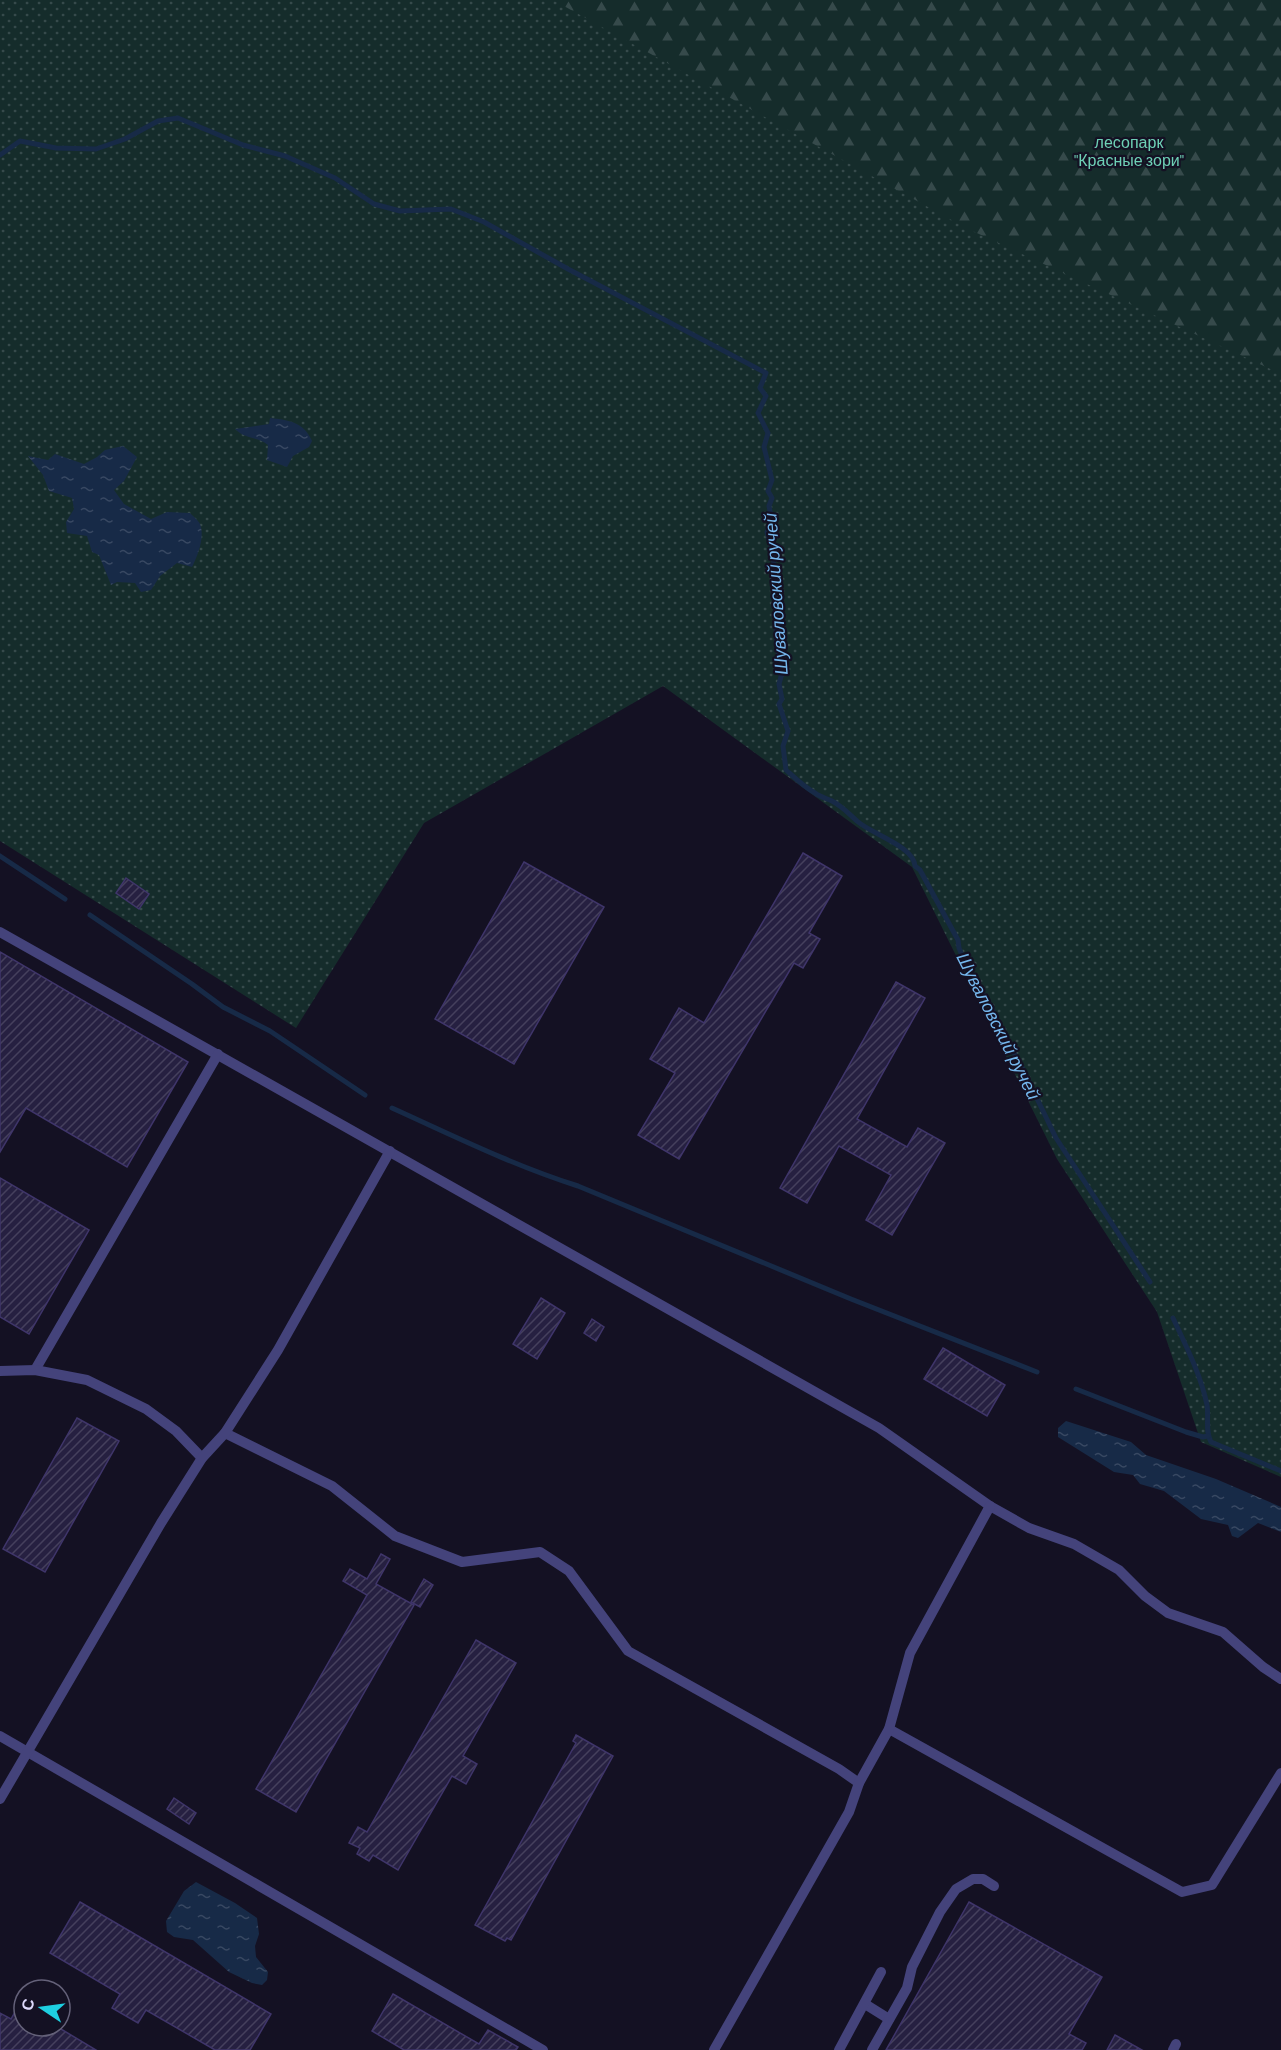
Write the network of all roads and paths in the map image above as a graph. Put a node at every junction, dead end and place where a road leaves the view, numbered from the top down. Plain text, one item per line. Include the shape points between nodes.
1 (0, 932) edge
2 (218, 1054) junction
3 (390, 1150) junction
4 (35, 1370) junction
5 (0, 1371) edge
6 (225, 1433) junction
7 (202, 1458) junction
8 (990, 1506) junction
9 (1281, 1679) edge
10 (889, 1729) junction
11 (0, 1736) edge
12 (28, 1753) junction
13 (1281, 1773) edge
14 (859, 1783) junction
15 (0, 1799) edge
16 (994, 1886) dead end
17 (881, 1972) dead end
18 (865, 2004) junction
19 (890, 2019) junction
20 (543, 2050) edge
21 (714, 2050) edge
22 (839, 2050) edge
23 (872, 2050) edge

1 - 2 lane
2 - 3 lane
2 - 4 lane
3 - 6 lane via 278,1350
3 - 8 lane via 879,1428
4 - 5 lane
4 - 7 lane via 87,1380 146,1409 176,1431
6 - 7 lane
6 - 14 lane via 332,1485 395,1536 462,1562 540,1552 569,1571 628,1651
7 - 12 lane
8 - 9 lane via 1029,1528 1074,1544 1119,1570 1168,1613 1223,1632
8 - 10 lane via 910,1653
10 - 13 lane via 1182,1892 1212,1885
10 - 14 lane
11 - 12 lane
12 - 15 lane
12 - 20 lane
14 - 21 lane via 849,1812
16 - 19 lane via 973,1879 956,1889 912,1967 907,1988
17 - 18 lane
18 - 19 lane
18 - 22 lane
19 - 23 lane

